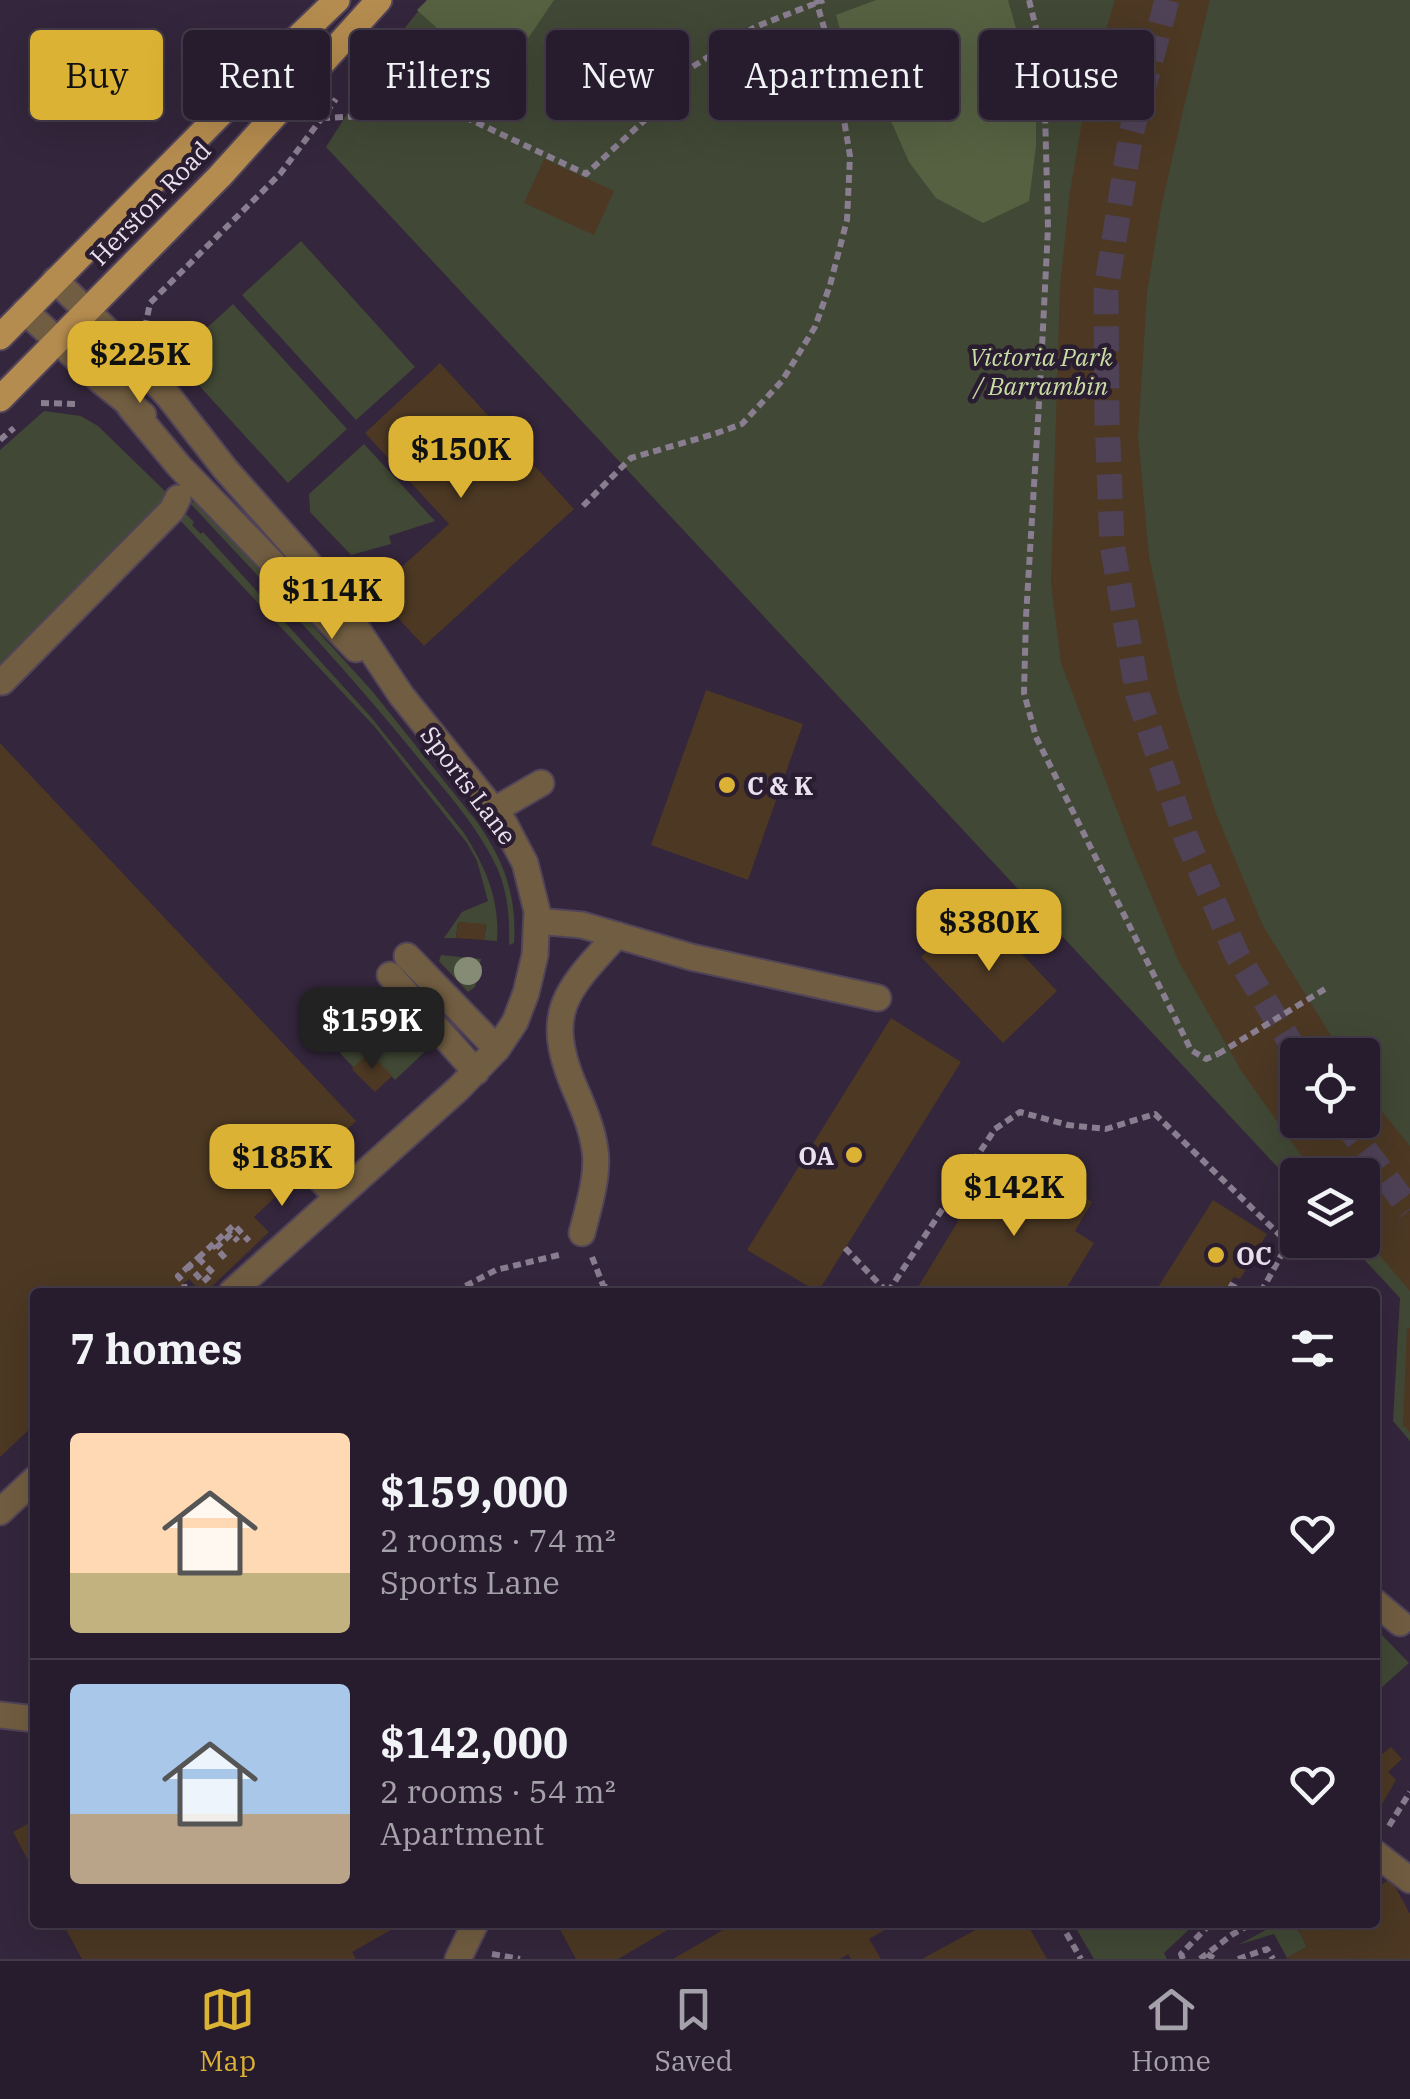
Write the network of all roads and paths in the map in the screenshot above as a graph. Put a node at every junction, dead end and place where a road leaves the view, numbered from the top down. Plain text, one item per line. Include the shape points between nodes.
1 (337, 0) edge
2 (379, 0) edge
3 (1029, 0) edge
4 (819, 1) edge
5 (343, 90) dead end
6 (330, 107) edge
7 (330, 118) edge
8 (320, 120) edge
9 (55, 280) junction
10 (25, 311) junction
11 (87, 311) junction
12 (144, 333) dead end
13 (0, 337) edge
14 (57, 342) junction
15 (0, 400) edge
16 (82, 404) dead end
17 (130, 407) junction
18 (28, 414) dead end
19 (14, 427) dead end
20 (0, 440) edge
21 (226, 470) junction
22 (178, 498) dead end
23 (583, 506) dead end
24 (2, 682) edge
25 (401, 695) junction
26 (541, 783) dead end
27 (493, 810) junction
28 (537, 921) junction
29 (617, 936) junction
30 (1324, 989) dead end
31 (878, 998) dead end
32 (497, 1049) junction
33 (476, 1072) junction
34 (308, 1166) dead end
35 (336, 1197) junction
36 (238, 1241) dead end
37 (585, 1241) junction
38 (250, 1242) dead end
39 (845, 1248) dead end
40 (223, 1255) dead end
41 (198, 1258) junction
42 (205, 1265) dead end
43 (189, 1266) junction
44 (196, 1274) dead end
45 (1229, 1284) dead end
46 (185, 1288) edge
47 (236, 1288) edge
48 (462, 1288) edge
49 (608, 1288) edge
50 (884, 1288) edge
51 (891, 1288) edge
52 (1236, 1288) edge
53 (1263, 1288) edge
54 (30, 1483) edge
55 (0, 1512) edge
56 (1380, 1606) edge
57 (1400, 1623) dead end
58 (0, 1715) edge
59 (30, 1718) edge
60 (1410, 1792) edge
61 (1387, 1829) dead end
62 (1380, 1857) edge
63 (1410, 1880) edge
64 (473, 1928) edge
65 (1063, 1928) edge
66 (1206, 1928) edge
67 (1243, 1928) edge
68 (486, 1953) dead end
69 (1203, 1956) edge
70 (458, 1959) edge
71 (520, 1959) edge
72 (1081, 1959) edge
73 (1183, 1959) edge
74 (1216, 1959) edge
75 (1238, 1959) edge
76 (1273, 1959) edge

1 - 9 main road, Herston Road
2 - 11 main road, Herston Road
3 - 30 path, bridge via 1040,44 1048,228 1024,692 1036,737 1191,1050 1206,1060
4 - 7 path via 756,28 689,69 586,174 469,118
4 - 23 path via 850,156 847,220 815,327 782,381 742,424 631,458
5 - 6 path
8 - 12 path via 280,174 150,303
9 - 10 main road, Herston Road
9 - 11 street, Sports Lane
10 - 13 main road, Herston Road
10 - 14 street, Sports Lane
11 - 14 main road, Herston Road
11 - 21 street, Sports Lane via 169,397
14 - 15 main road, Herston Road
14 - 17 street, Sports Lane
16 - 18 path via 43,402
17 - 21 street, Sports Lane
17 - 25 street, Sports Lane
19 - 20 path
21 - 25 street, Sports Lane via 305,559
22 - 24 street
25 - 27 street, Sports Lane
26 - 27 street
27 - 28 street, Sports Lane via 524,863
28 - 29 street
28 - 32 street, Sports Lane via 526,992
29 - 31 street
29 - 37 street via 567,997 558,1028 596,1152
32 - 33 street, Sports Lane
32 - 33 street via 399,966
33 - 35 street, Sports Lane
34 - 35 street
35 - 47 street, Sports Lane
36 - 40 path via 231,1234 216,1248
37 - 48 path
37 - 49 path
38 - 41 path via 234,1225
39 - 50 path
41 - 42 path
41 - 43 path
43 - 44 path
43 - 46 path via 178,1276
45 - 52 path
51 - 53 path via 995,1129 1020,1112 1106,1129 1154,1114 1288,1243
54 - 55 street
56 - 57 street
58 - 59 street
60 - 61 path
62 - 63 street
64 - 70 street
65 - 72 path
66 - 73 path
67 - 69 path
68 - 71 path
69 - 74 path
75 - 76 path via 1268,1949

